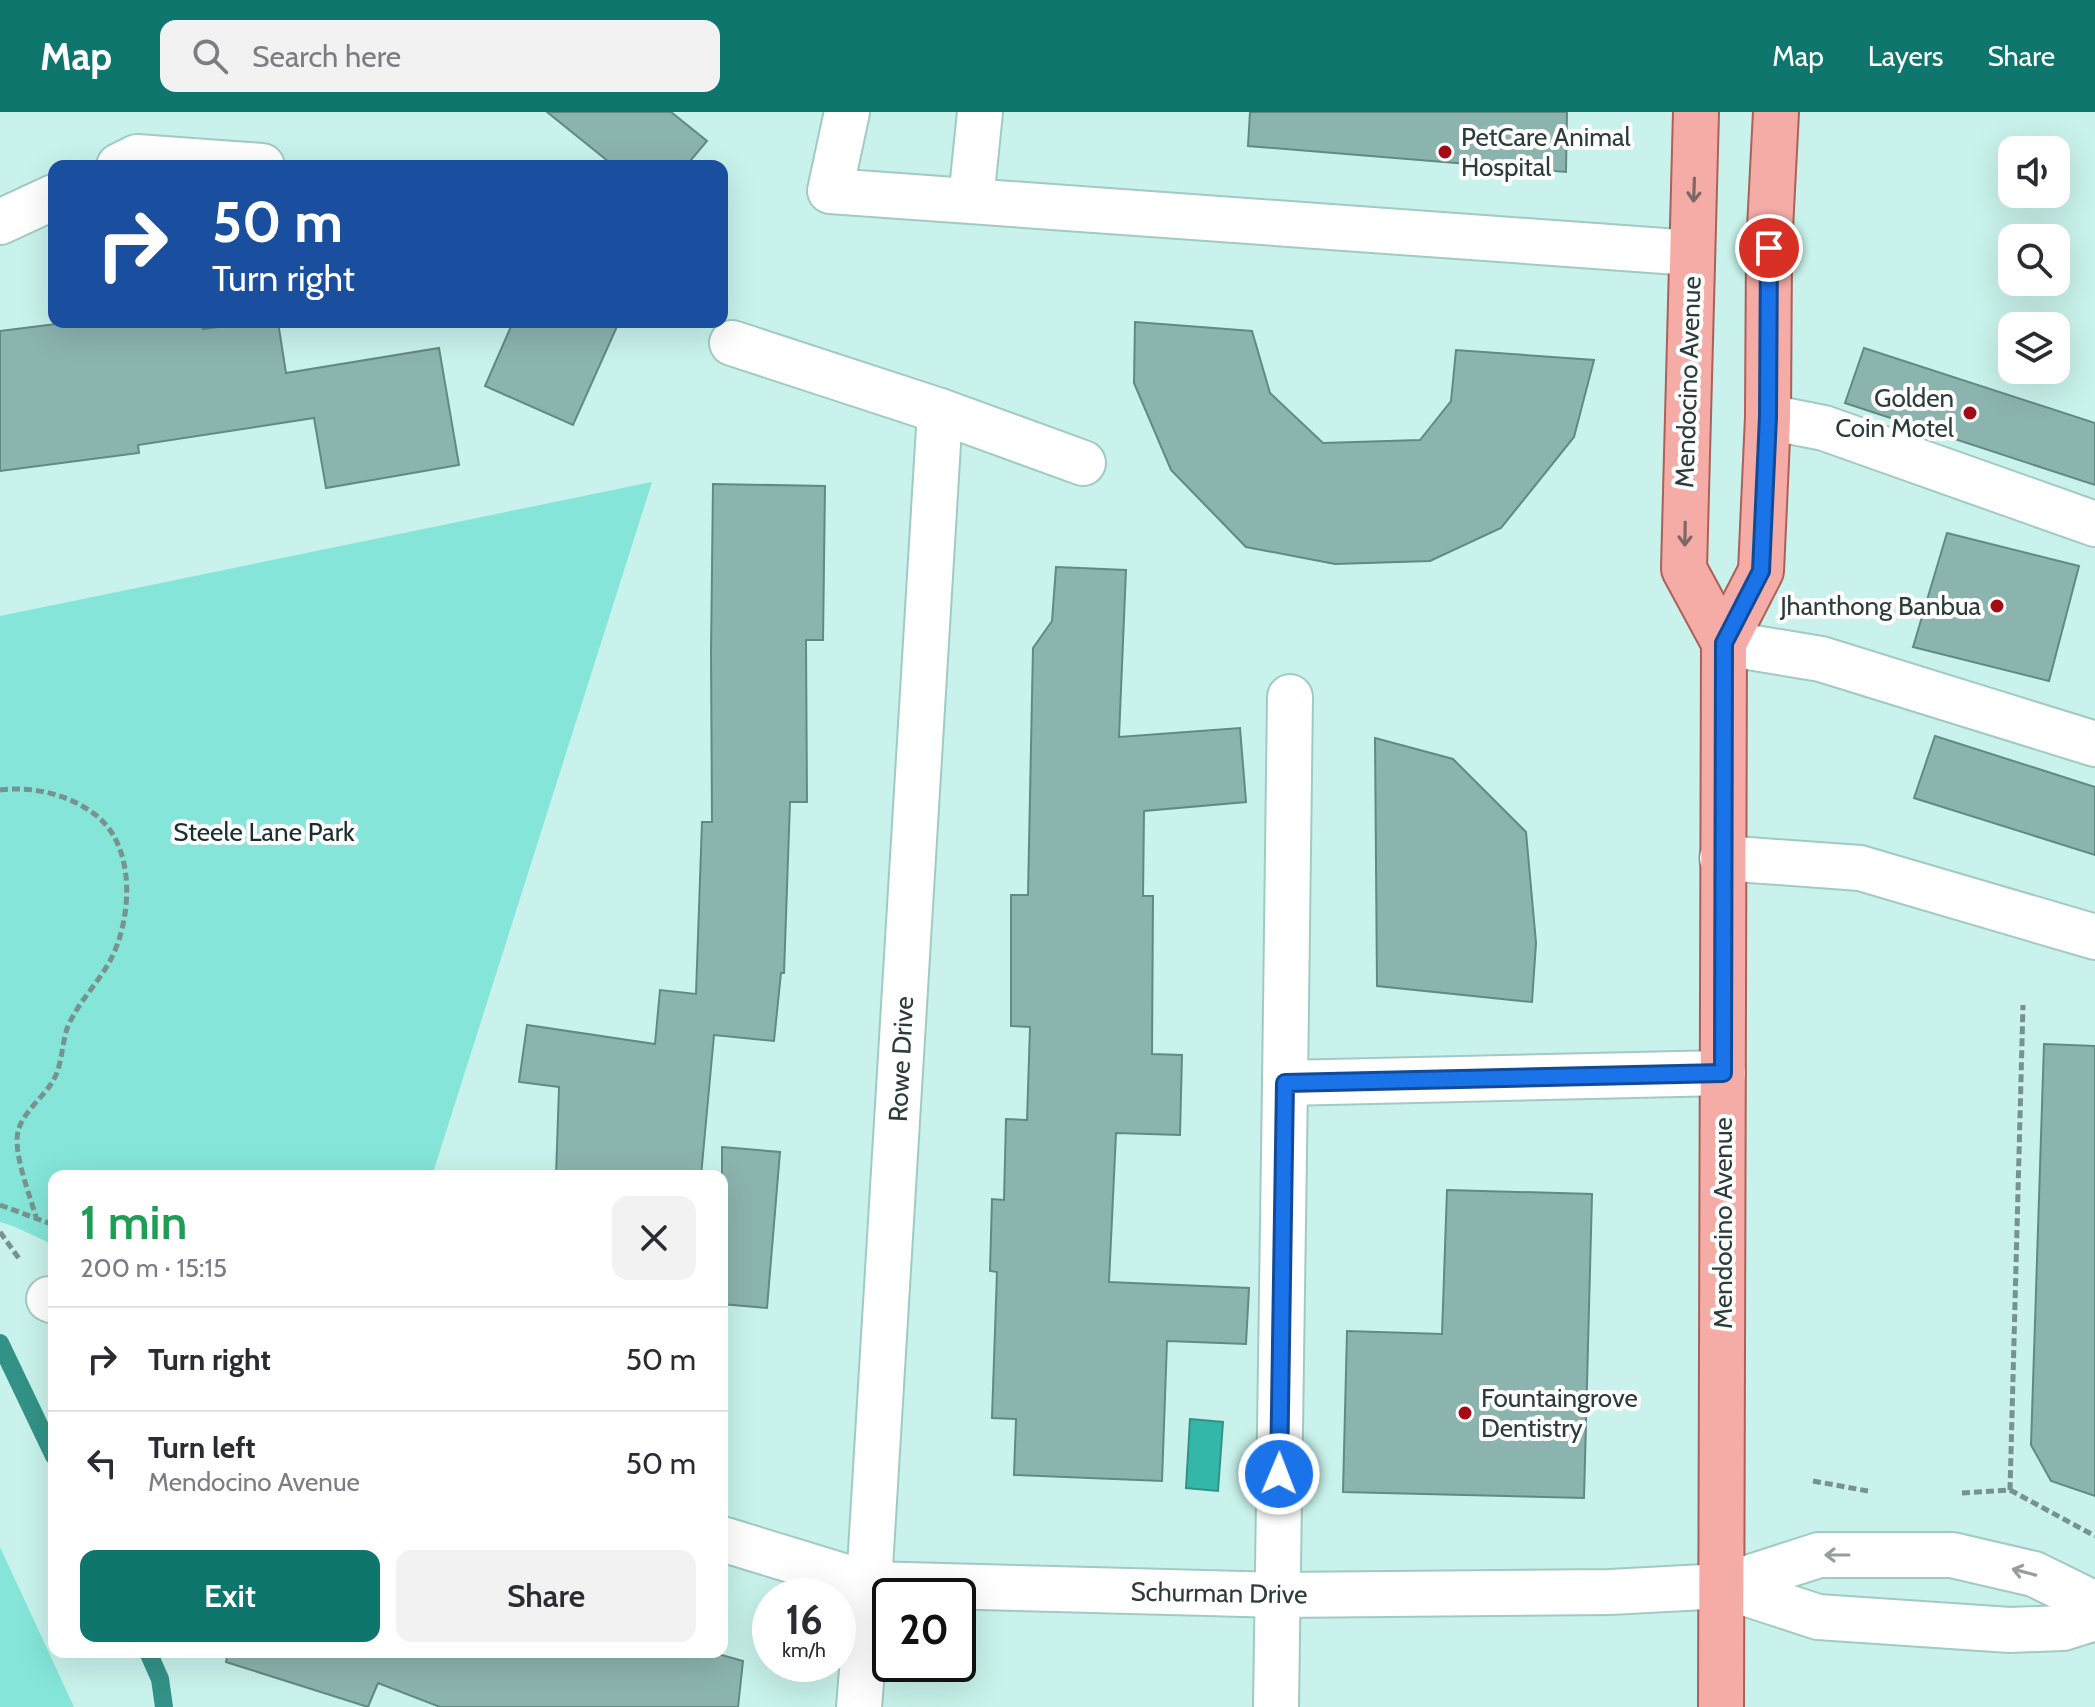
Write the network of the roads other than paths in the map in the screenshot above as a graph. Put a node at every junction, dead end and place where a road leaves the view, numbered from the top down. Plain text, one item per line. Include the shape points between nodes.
1 (847, 112) edge
2 (980, 112) edge
3 (1696, 112) edge
4 (1776, 112) edge
5 (131, 160) edge
6 (179, 160) edge
7 (48, 200) edge
8 (971, 200) junction
9 (0, 222) edge
10 (1692, 253) junction
11 (732, 343) dead end
12 (940, 411) junction
13 (1768, 417) junction
14 (1083, 463) dead end
15 (2095, 524) edge
16 (1724, 643) junction
17 (1290, 697) dead end
18 (2095, 744) edge
19 (1722, 858) junction
20 (2095, 937) edge
21 (1723, 1073) junction
22 (1285, 1083) junction
23 (728, 1541) edge
24 (869, 1584) junction
25 (1723, 1586) junction
26 (1278, 1595) junction
27 (2095, 1604) edge
28 (2095, 1618) edge
29 (859, 1707) edge
30 (1276, 1707) edge
31 (1721, 1707) edge

1 - 8 street via 830,191
2 - 8 street
3 -> 10 main road, Mendocino Avenue
4 - 13 main road, Mendocino Avenue
5 - 6 street
7 - 9 street
8 - 10 street
10 -> 16 main road, Mendocino Avenue via 1684,569
11 - 12 street
12 - 14 street
12 - 24 street, Rowe Drive
13 - 15 street via 1824,428
13 - 16 main road, Mendocino Avenue via 1761,571
16 - 18 street via 1821,659
16 - 19 main road, Mendocino Avenue
17 - 22 street
19 - 20 street via 1860,868
19 - 21 main road, Mendocino Avenue
21 - 22 street
21 - 25 main road, Mendocino Avenue
22 - 26 street
23 - 24 street, Schurman Drive
24 - 26 street, Schurman Drive
24 - 29 street, Rowe Drive
25 - 26 street, Schurman Drive
27 -> 25 street via 2034,1574 1952,1555 1819,1555
25 - 28 street via 1818,1617 2010,1630 2063,1628
25 - 31 main road, Mendocino Avenue
26 - 30 street

